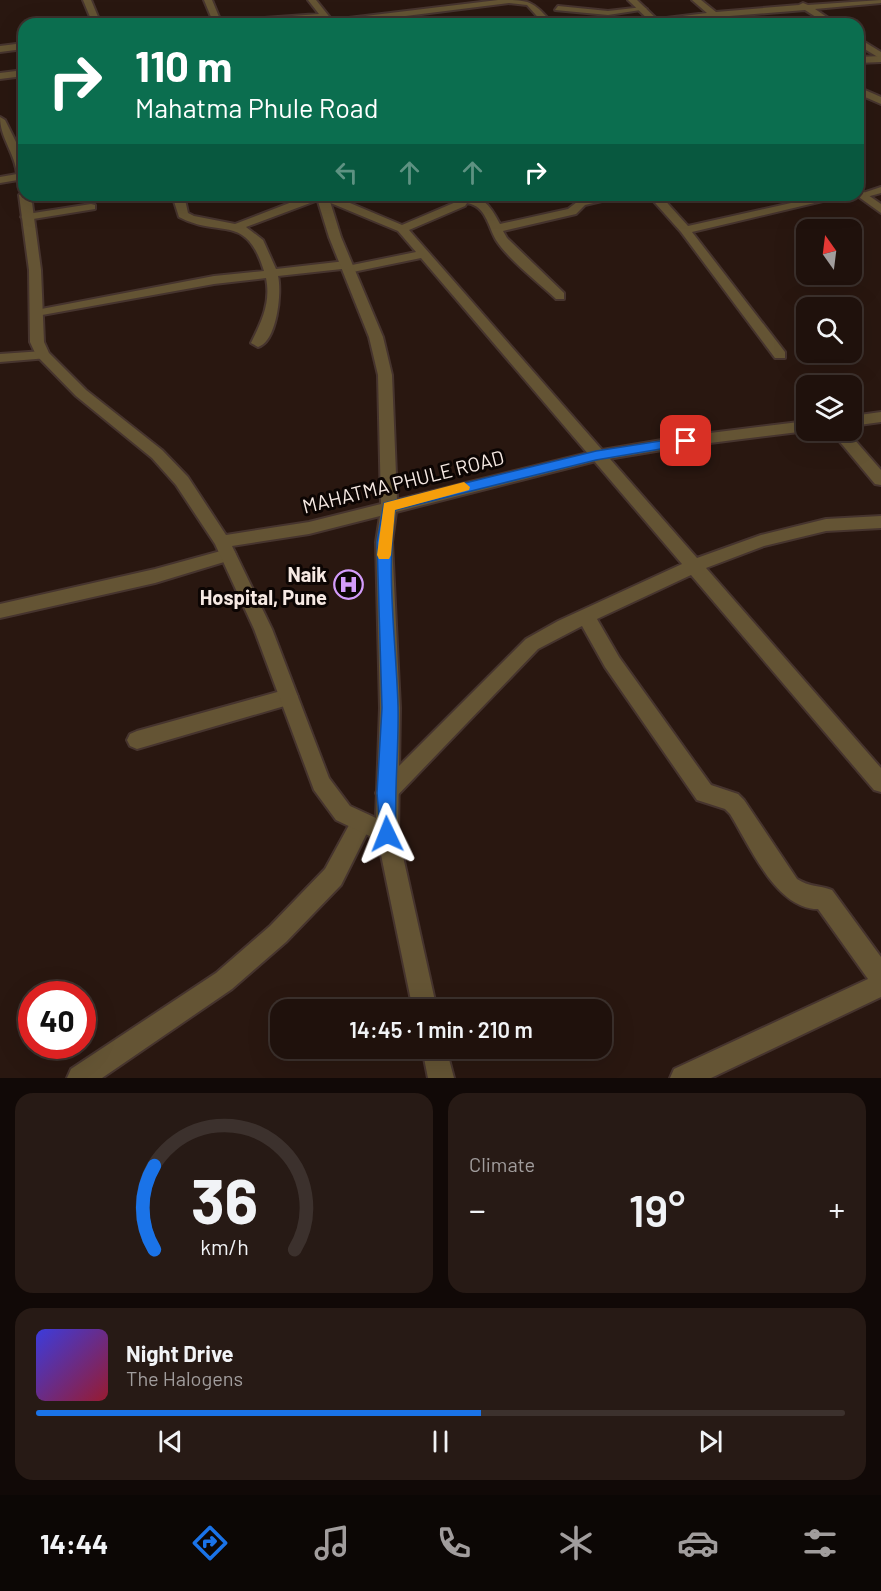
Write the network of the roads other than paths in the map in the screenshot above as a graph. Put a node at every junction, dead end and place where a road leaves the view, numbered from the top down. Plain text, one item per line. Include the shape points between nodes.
1 (87, 0) edge
2 (208, 0) edge
3 (312, 0) edge
4 (431, 0) edge
5 (633, 0) edge
6 (696, 0) edge
7 (797, 0) edge
8 (881, 1) edge
9 (530, 2) edge
10 (807, 7) junction
11 (558, 8) dead end
12 (643, 9) junction
13 (438, 10) junction
14 (747, 12) junction
15 (714, 15) junction
16 (323, 16) junction
17 (94, 18) edge
18 (216, 18) edge
19 (297, 18) edge
20 (325, 18) edge
21 (372, 18) edge
22 (544, 18) edge
23 (652, 18) edge
24 (689, 18) edge
25 (755, 18) edge
26 (823, 18) edge
27 (864, 45) edge
28 (18, 47) edge
29 (0, 49) edge
30 (881, 57) edge
31 (864, 59) edge
32 (18, 74) edge
33 (0, 76) edge
34 (864, 93) edge
35 (881, 101) edge
36 (0, 120) edge
37 (18, 157) edge
38 (18, 177) edge
39 (0, 180) edge
40 (881, 190) edge
41 (864, 192) edge
42 (864, 196) edge
43 (26, 201) edge
44 (180, 201) edge
45 (304, 201) edge
46 (324, 201) edge
47 (336, 201) edge
48 (462, 201) edge
49 (476, 201) edge
50 (586, 201) edge
51 (659, 201) edge
52 (794, 201) edge
53 (813, 201) edge
54 (798, 204) junction
55 (91, 207) dead end
56 (881, 210) edge
57 (27, 217) junction
58 (237, 227) junction
59 (402, 229) junction
60 (495, 229) junction
61 (685, 230) junction
62 (424, 254) junction
63 (347, 267) junction
64 (272, 272) junction
65 (560, 296) dead end
66 (36, 314) junction
67 (258, 344) dead end
68 (43, 355) junction
69 (780, 355) dead end
70 (0, 358) edge
71 (881, 417) edge
72 (862, 420) edge
73 (796, 427) edge
74 (847, 441) edge
75 (596, 456) junction
76 (881, 480) edge
77 (389, 507) junction
78 (881, 522) edge
79 (225, 548) junction
80 (694, 566) junction
81 (0, 611) edge
82 (586, 616) junction
83 (288, 697) junction
84 (137, 740) dead end
85 (881, 783) edge
86 (386, 793) junction
87 (361, 823) junction
88 (387, 834) junction
89 (881, 977) edge
90 (881, 985) edge
91 (423, 999) edge
92 (437, 1059) edge
93 (80, 1078) edge
94 (441, 1078) edge
95 (683, 1078) edge

1 - 17 street
2 - 18 street
3 - 16 street
4 - 13 street
5 - 12 street
6 - 15 street
7 - 10 street
8 - 10 street
9 - 13 street
9 - 22 street
10 - 14 street
10 - 26 street
11 - 12 street via 608,13
12 - 23 street
13 - 21 street
14 - 15 street
14 - 25 street
15 - 24 street
16 - 19 street
16 - 20 street
27 - 30 street
28 - 29 street
30 - 31 street
32 - 33 street
34 - 35 street
36 - 37 street
38 - 39 street
40 - 41 street
42 - 56 street
43 - 57 street
44 - 58 street via 183,215 191,220
45 - 58 street
46 - 63 street
47 - 59 street
48 - 59 street
49 - 60 street via 485,206
50 - 60 street via 572,212
51 - 61 street
52 - 54 street
53 - 54 street
54 - 61 street
55 - 57 street
57 - 66 street via 35,270
58 - 64 street via 256,239
59 - 62 street
60 - 65 street
61 - 69 street
62 - 63 street
62 - 75 street via 561,410
63 - 64 street
63 - 77 street via 376,337 385,375
64 - 66 street
64 - 67 street via 276,286 273,306
66 - 68 street via 37,342
68 - 70 street
68 - 79 street via 89,399 158,454 182,481
71 - 72 street
73 - 75 street, MAHATMA PHULE ROAD
74 - 76 street
75 - 77 street, MAHATMA PHULE ROAD
75 - 80 street
77 - 79 street, MAHATMA PHULE ROAD
77 - 86 street via 384,542 390,708
78 - 80 street via 826,525 761,541
79 - 81 street, MAHATMA PHULE ROAD via 155,576
79 - 83 street
80 - 82 street
80 - 85 street
82 - 86 street via 532,644
82 - 89 street via 612,662 704,792 737,807 789,887 806,898 824,898
83 - 84 street
83 - 87 street via 321,783 343,813
86 - 88 street
87 - 88 street
87 - 93 street via 333,877 278,934 224,981
88 - 91 street
90 - 95 street
92 - 94 street

